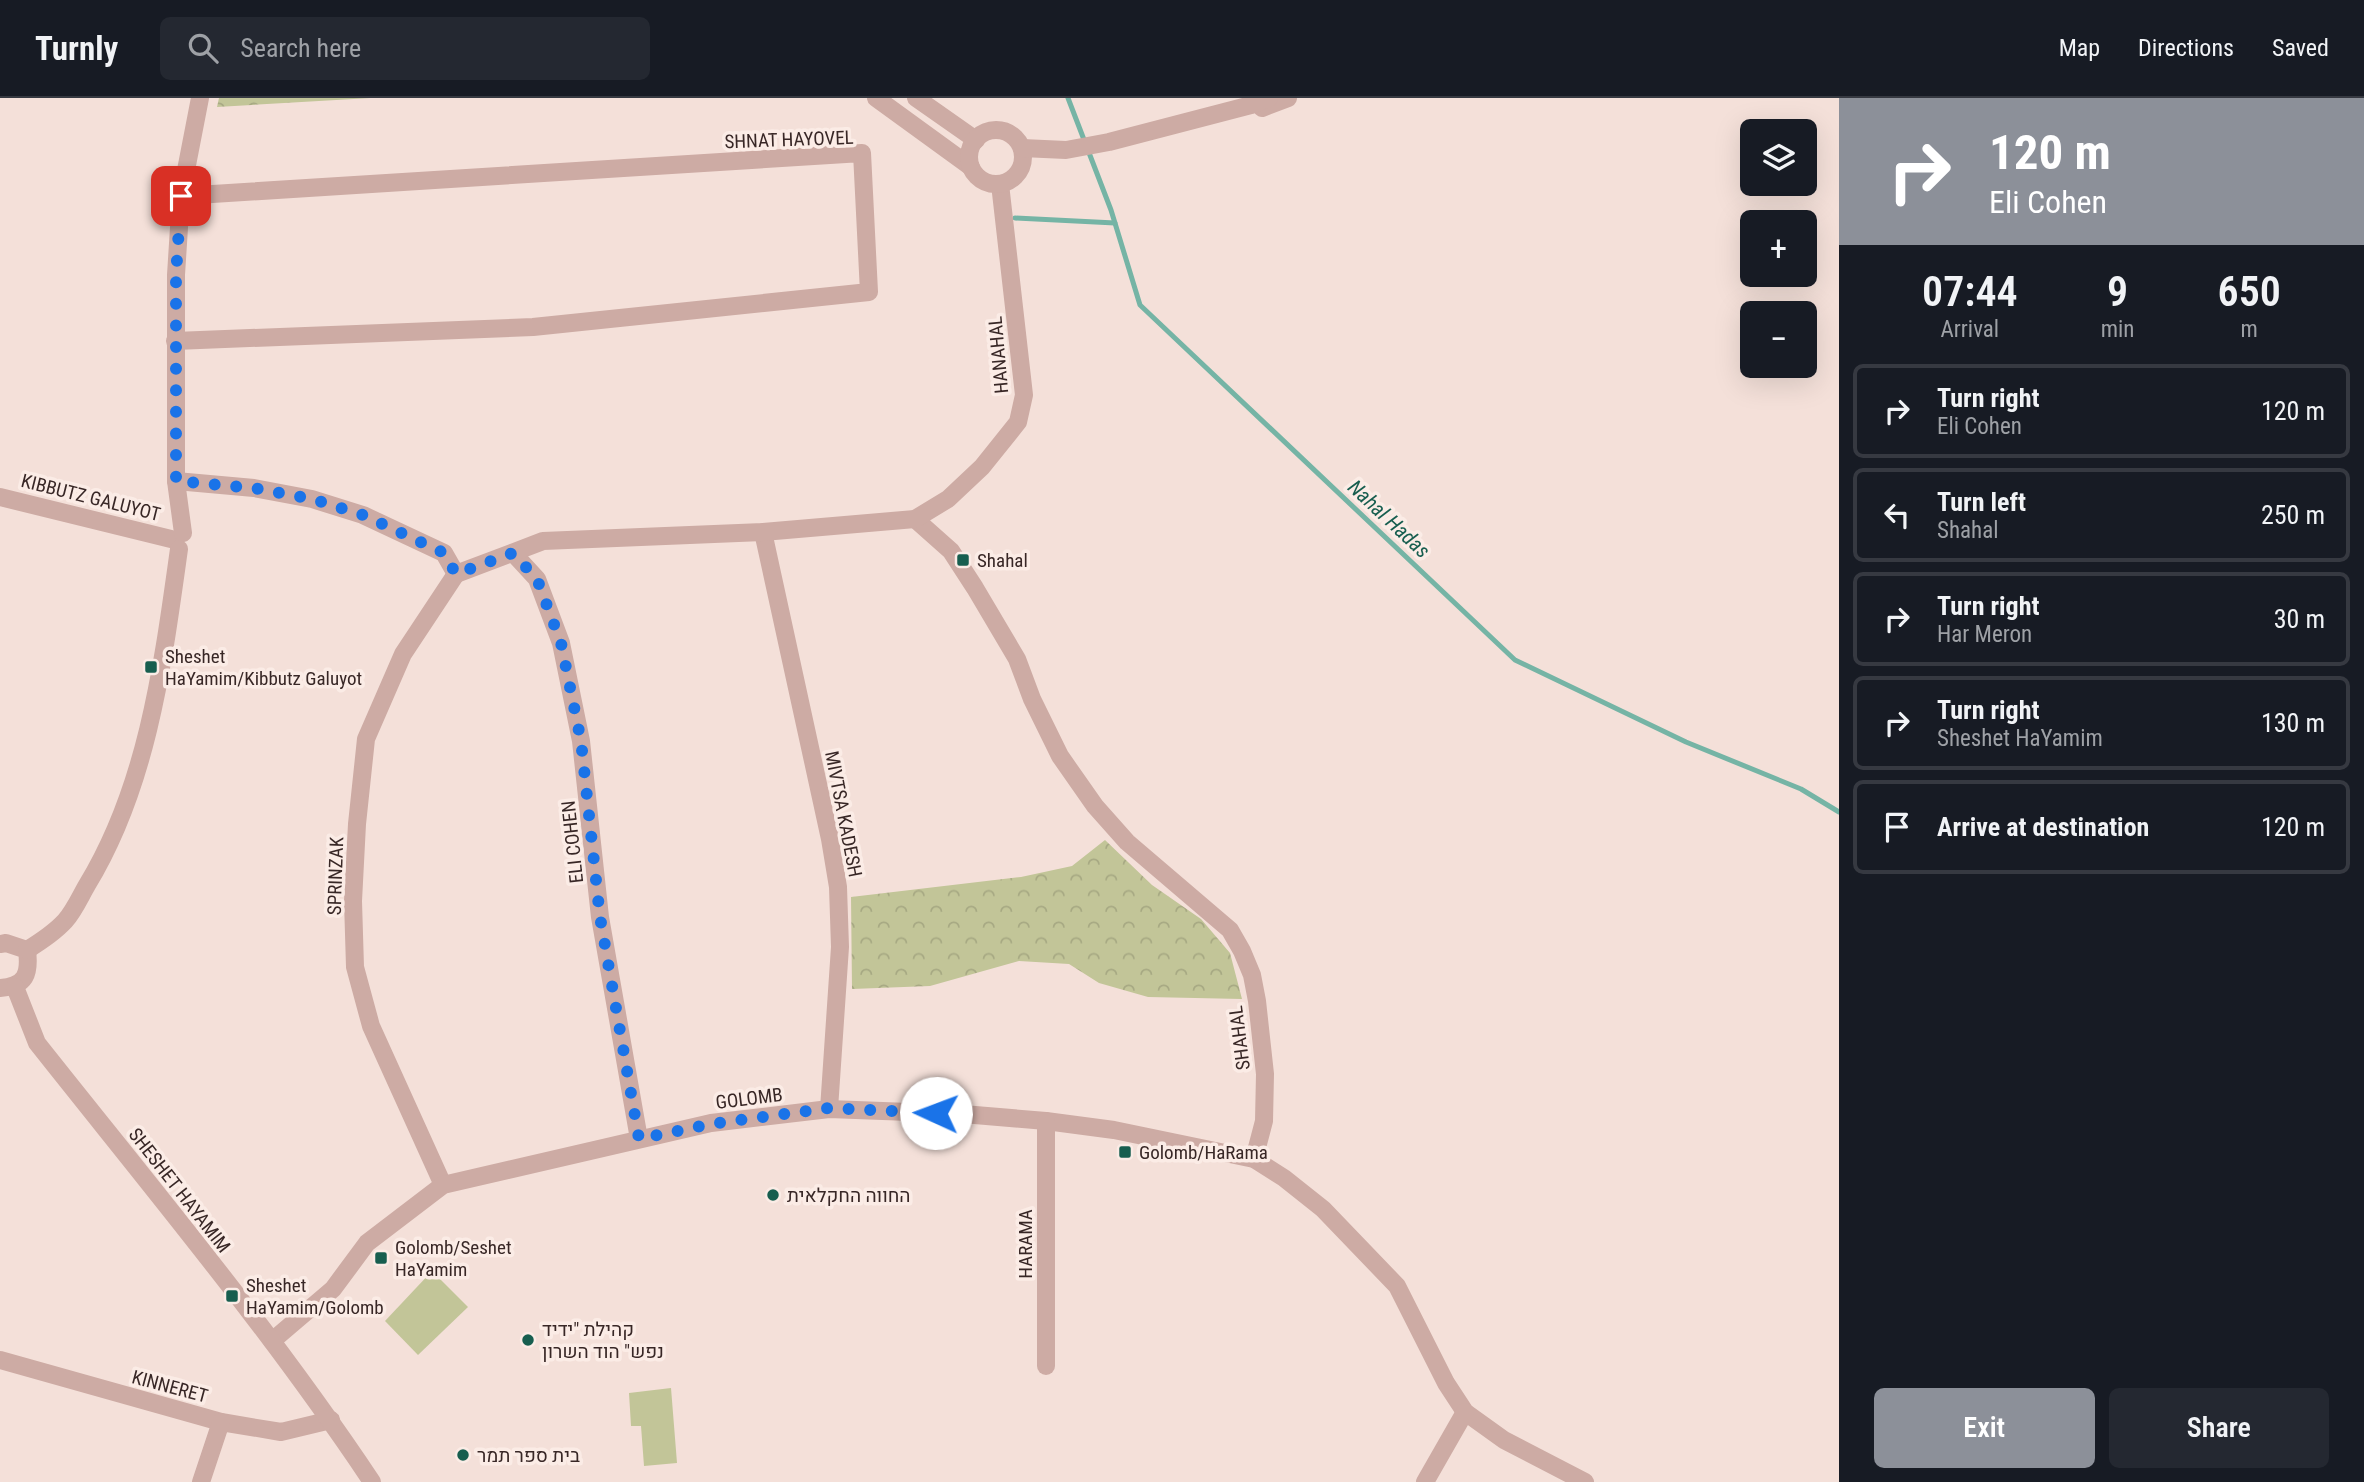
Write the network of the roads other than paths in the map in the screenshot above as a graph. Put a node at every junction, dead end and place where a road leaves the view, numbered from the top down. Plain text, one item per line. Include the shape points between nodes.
1 (200, 98) edge
2 (876, 98) edge
3 (916, 98) edge
4 (1269, 98) edge
5 (1288, 98) edge
6 (1196, 120) junction
7 (976, 140) junction
8 (1022, 148) junction
9 (971, 167) junction
10 (1000, 184) junction
11 (181, 196) junction
12 (175, 341) junction
13 (176, 481) junction
14 (0, 497) edge
15 (915, 519) junction
16 (762, 532) junction
17 (178, 540) junction
18 (513, 553) junction
19 (456, 574) junction
20 (0, 944) edge
21 (27, 950) junction
22 (7, 987) edge
23 (829, 1108) junction
24 (1046, 1121) junction
25 (639, 1139) junction
26 (1254, 1159) junction
27 (443, 1185) junction
28 (272, 1341) junction
29 (0, 1360) edge
30 (1046, 1366) dead end
31 (1465, 1412) junction
32 (331, 1420) junction
33 (221, 1422) junction
34 (201, 1482) edge
35 (372, 1482) edge
36 (1425, 1482) edge
37 (1585, 1482) edge

1 - 11 street
2 - 9 street
3 - 7 street
4 - 6 street
5 - 6 street via 1251,113
6 - 8 street via 1066,150
7 - 8 street via 1001,131
7 - 9 street via 969,158
8 - 10 street via 1020,170
9 - 10 street via 981,180
10 - 15 street, HANAHAL via 1024,395 1018,422 982,467 948,499
11 - 12 street
11 - 12 street, SHNAT HAYOVEL via 862,153 869,292 533,327
12 - 13 street
13 - 17 street
13 - 19 street via 254,488 363,515 444,553
14 - 17 street, KIBBUTZ GALUYOT
15 - 16 street
15 - 26 street, SHAHAL via 951,551 975,588 1017,659 1060,756 1095,806 1127,842 1230,930 1242,951 1252,975 1265,1074 1264,1121
16 - 18 street via 543,541
16 - 23 street, MIVTSA KADESH via 838,887 840,947
17 - 21 street via 157,694 138,766 103,858 66,920
18 - 19 street
18 - 25 street, ELI COHEN via 537,579 561,643 581,741 600,917
19 - 27 street, SPRINZAK via 403,654 366,739 353,901 355,967 371,1027
20 - 21 street
21 - 22 street via 29,966 23,981
22 - 28 street, SHESHET HAYAMIM via 37,1043
23 - 24 street, GOLOMB
23 - 25 street, GOLOMB
24 - 26 street, GOLOMB
24 - 30 street, HARAMA
25 - 27 street, GOLOMB
26 - 31 street via 1323,1209 1397,1286
27 - 28 street, GOLOMB via 367,1243 333,1289
28 - 32 street, SHESHET HAYAMIM
29 - 33 street, KINNERET
31 - 36 street
31 - 37 street via 1504,1440
32 - 33 street, KINNERET via 281,1432
32 - 35 street, SHESHET HAYAMIM
33 - 34 street

